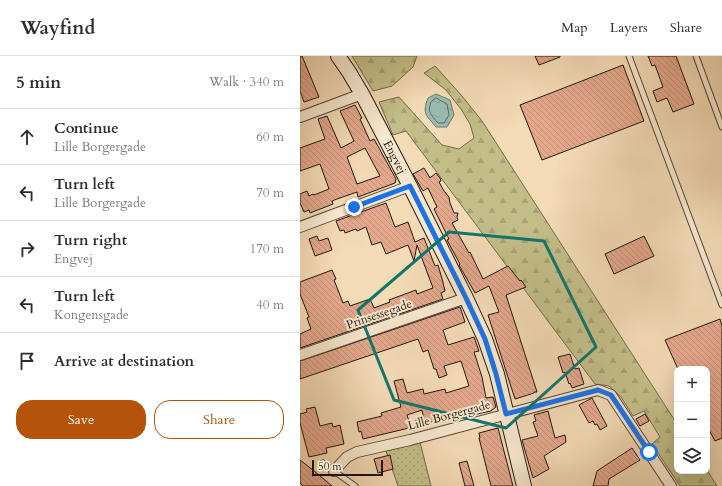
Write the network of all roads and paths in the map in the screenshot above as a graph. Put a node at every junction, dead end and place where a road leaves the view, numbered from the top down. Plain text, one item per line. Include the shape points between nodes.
1 (338, 56) edge
2 (629, 56) edge
3 (696, 56) edge
4 (362, 94) junction
5 (300, 117) edge
6 (722, 126) edge
7 (410, 186) junction
8 (300, 227) edge
9 (720, 295) edge
10 (466, 298) junction
11 (722, 304) edge
12 (300, 355) edge
13 (506, 414) junction
14 (323, 463) dead end
15 (334, 471) junction
16 (355, 486) edge
17 (524, 486) edge
18 (671, 486) edge

1 - 4 street, Engvej
2 - 9 lane
3 - 6 lane
4 - 5 street
4 - 7 street, Engvej
7 - 8 street
7 - 10 street, Engvej
9 - 11 lane
10 - 12 street, Prinsessegade
10 - 13 street, Engvej via 485,339
13 - 15 street, Lille Borgergade via 357,452 347,457
13 - 17 street, Engvej
13 - 18 street, Lille Borgergade via 598,390 611,395
14 - 15 lane
15 - 16 lane

